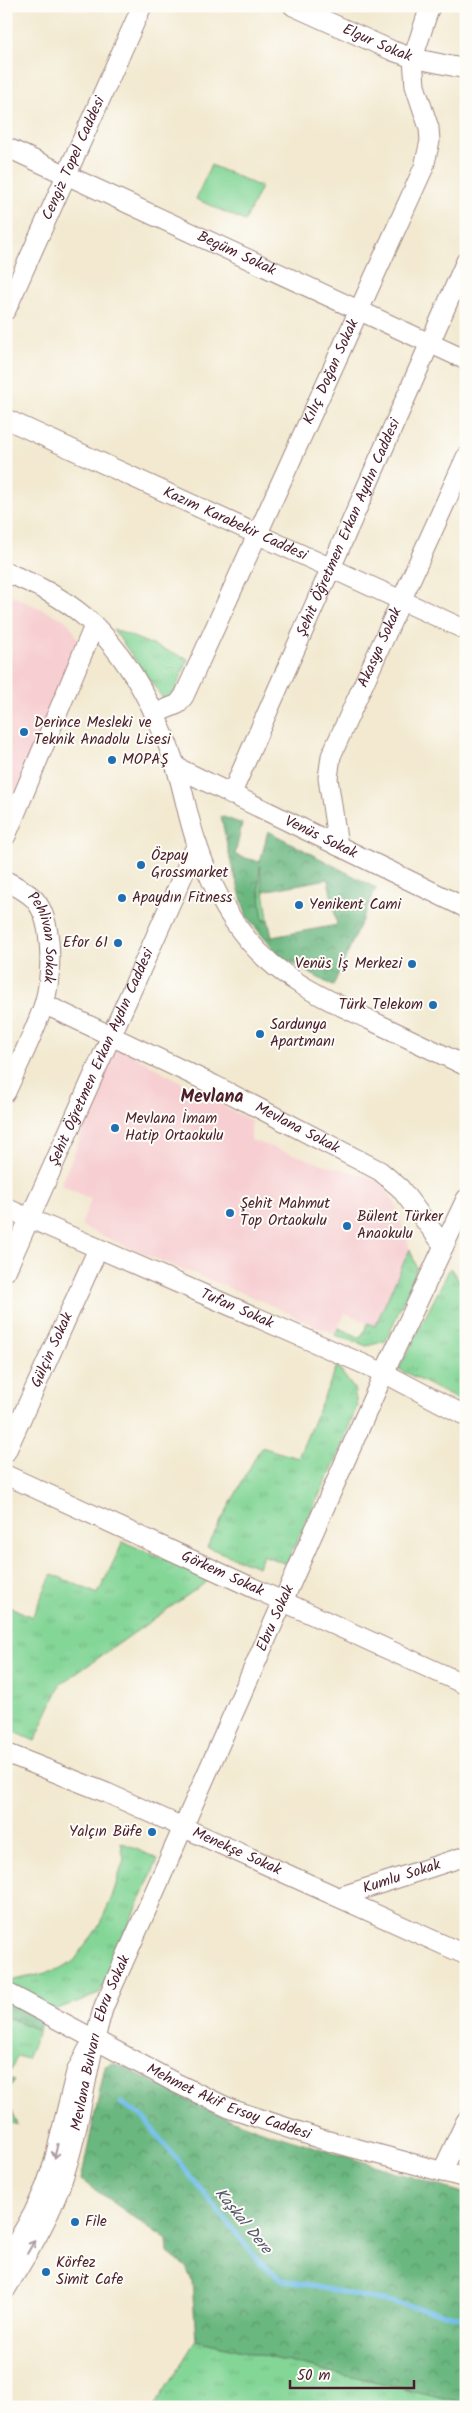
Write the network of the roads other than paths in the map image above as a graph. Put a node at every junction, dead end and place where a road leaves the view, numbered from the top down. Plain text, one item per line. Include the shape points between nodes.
1 (142, 6) edge
2 (293, 6) edge
3 (430, 6) edge
4 (413, 58) junction
5 (466, 69) edge
6 (6, 147) edge
7 (67, 175) junction
8 (466, 261) edge
9 (6, 310) edge
10 (357, 310) junction
11 (430, 343) junction
12 (466, 360) edge
13 (6, 420) edge
14 (466, 457) edge
15 (256, 534) junction
16 (331, 567) junction
17 (6, 572) edge
18 (402, 600) junction
19 (94, 626) junction
20 (466, 630) edge
21 (154, 714) junction
22 (176, 767) junction
23 (231, 795) junction
24 (6, 836) edge
25 (197, 844) junction
26 (338, 846) junction
27 (6, 881) edge
28 (466, 908) edge
29 (44, 1004) junction
30 (110, 1035) junction
31 (466, 1066) edge
32 (6, 1092) edge
33 (466, 1199) edge
34 (6, 1208) edge
35 (31, 1218) junction
36 (444, 1246) junction
37 (98, 1249) junction
38 (6, 1271) edge
39 (384, 1373) junction
40 (466, 1416) edge
41 (6, 1452) edge
42 (6, 1475) edge
43 (285, 1600) junction
44 (466, 1685) edge
45 (6, 1753) edge
46 (184, 1829) junction
47 (466, 1856) edge
48 (339, 1897) junction
49 (466, 1955) edge
50 (6, 1992) edge
51 (94, 2039) junction
52 (466, 2121) edge
53 (442, 2172) junction
54 (466, 2178) edge
55 (6, 2261) edge
56 (6, 2289) edge

1 - 7 street, Cengiz Topel Caddesi
2 - 4 street, Elgur Sokak
3 - 4 street, Kılıç Doğan Sokak
4 - 5 street, Elgur Sokak
4 - 10 street, Kılıç Doğan Sokak via 415,86 429,128 428,152
6 - 7 street, Begüm Sokak
7 - 9 street, Cengiz Topel Caddesi
7 - 10 street, Begüm Sokak
8 - 11 street, Şehit Öğretmen Erkan Aydın Caddesi
10 - 11 street, Begüm Sokak
10 - 15 street, Kılıç Doğan Sokak
11 - 12 street, Begüm Sokak
11 - 16 street, Şehit Öğretmen Erkan Aydın Caddesi
13 - 15 street, Kazım Karabekir Caddesi
14 - 18 street, Akasya Sokak
15 - 16 street, Kazım Karabekir Caddesi
15 - 21 street, Kılıç Doğan Sokak via 184,696 178,704
16 - 18 street, Kazım Karabekir Caddesi
16 - 23 street, Şehit Öğretmen Erkan Aydın Caddesi
17 - 19 street via 65,602
18 - 20 street, Kazım Karabekir Caddesi
18 - 26 street, Akasya Sokak via 331,756 328,778
19 - 21 street via 116,650
19 - 24 street
21 - 22 street
22 - 23 street, Venüs Sokak
22 - 25 street
23 - 26 street, Venüs Sokak
25 - 30 street, Şehit Öğretmen Erkan Aydın Caddesi
25 - 31 street via 216,890 235,923 269,963 302,986
26 - 28 street, Venüs Sokak
27 - 29 street, Pehlivan Sokak via 35,900 46,926 50,957
29 - 30 street, Mevlana Sokak
29 - 32 street, Pehlivan Sokak
30 - 35 street, Şehit Öğretmen Erkan Aydın Caddesi
30 - 36 street, Mevlana Sokak via 214,1084 380,1171 400,1188
33 - 36 street, Ebru Sokak
34 - 35 street, Tufan Sokak
35 - 37 street, Tufan Sokak
35 - 38 street, Şehit Öğretmen Erkan Aydın Caddesi
36 - 39 street, Ebru Sokak
37 - 39 street, Tufan Sokak
37 - 41 street, Gülçin Sokak
39 - 40 street, Tufan Sokak
39 - 43 street, Ebru Sokak
42 - 43 street, Görkem Sokak
43 - 44 street, Görkem Sokak
43 - 46 street, Ebru Sokak
45 - 46 street, Menekşe Sokak via 107,1793
46 - 48 street, Menekşe Sokak
46 - 51 street, Ebru Sokak via 104,2006
47 - 48 street, Kumlu Sokak
48 - 49 street, Menekşe Sokak
50 - 51 street, Mehmet Akif Ersoy Caddesi
51 - 53 street, Mehmet Akif Ersoy Caddesi via 231,2109 321,2139
51 -> 55 street, Mevlana Bulvarı via 76,2072 45,2188
56 -> 51 street, Mevlana Bulvarı via 46,2222 63,2179
52 - 53 street
53 - 54 street, Mehmet Akif Ersoy Caddesi

